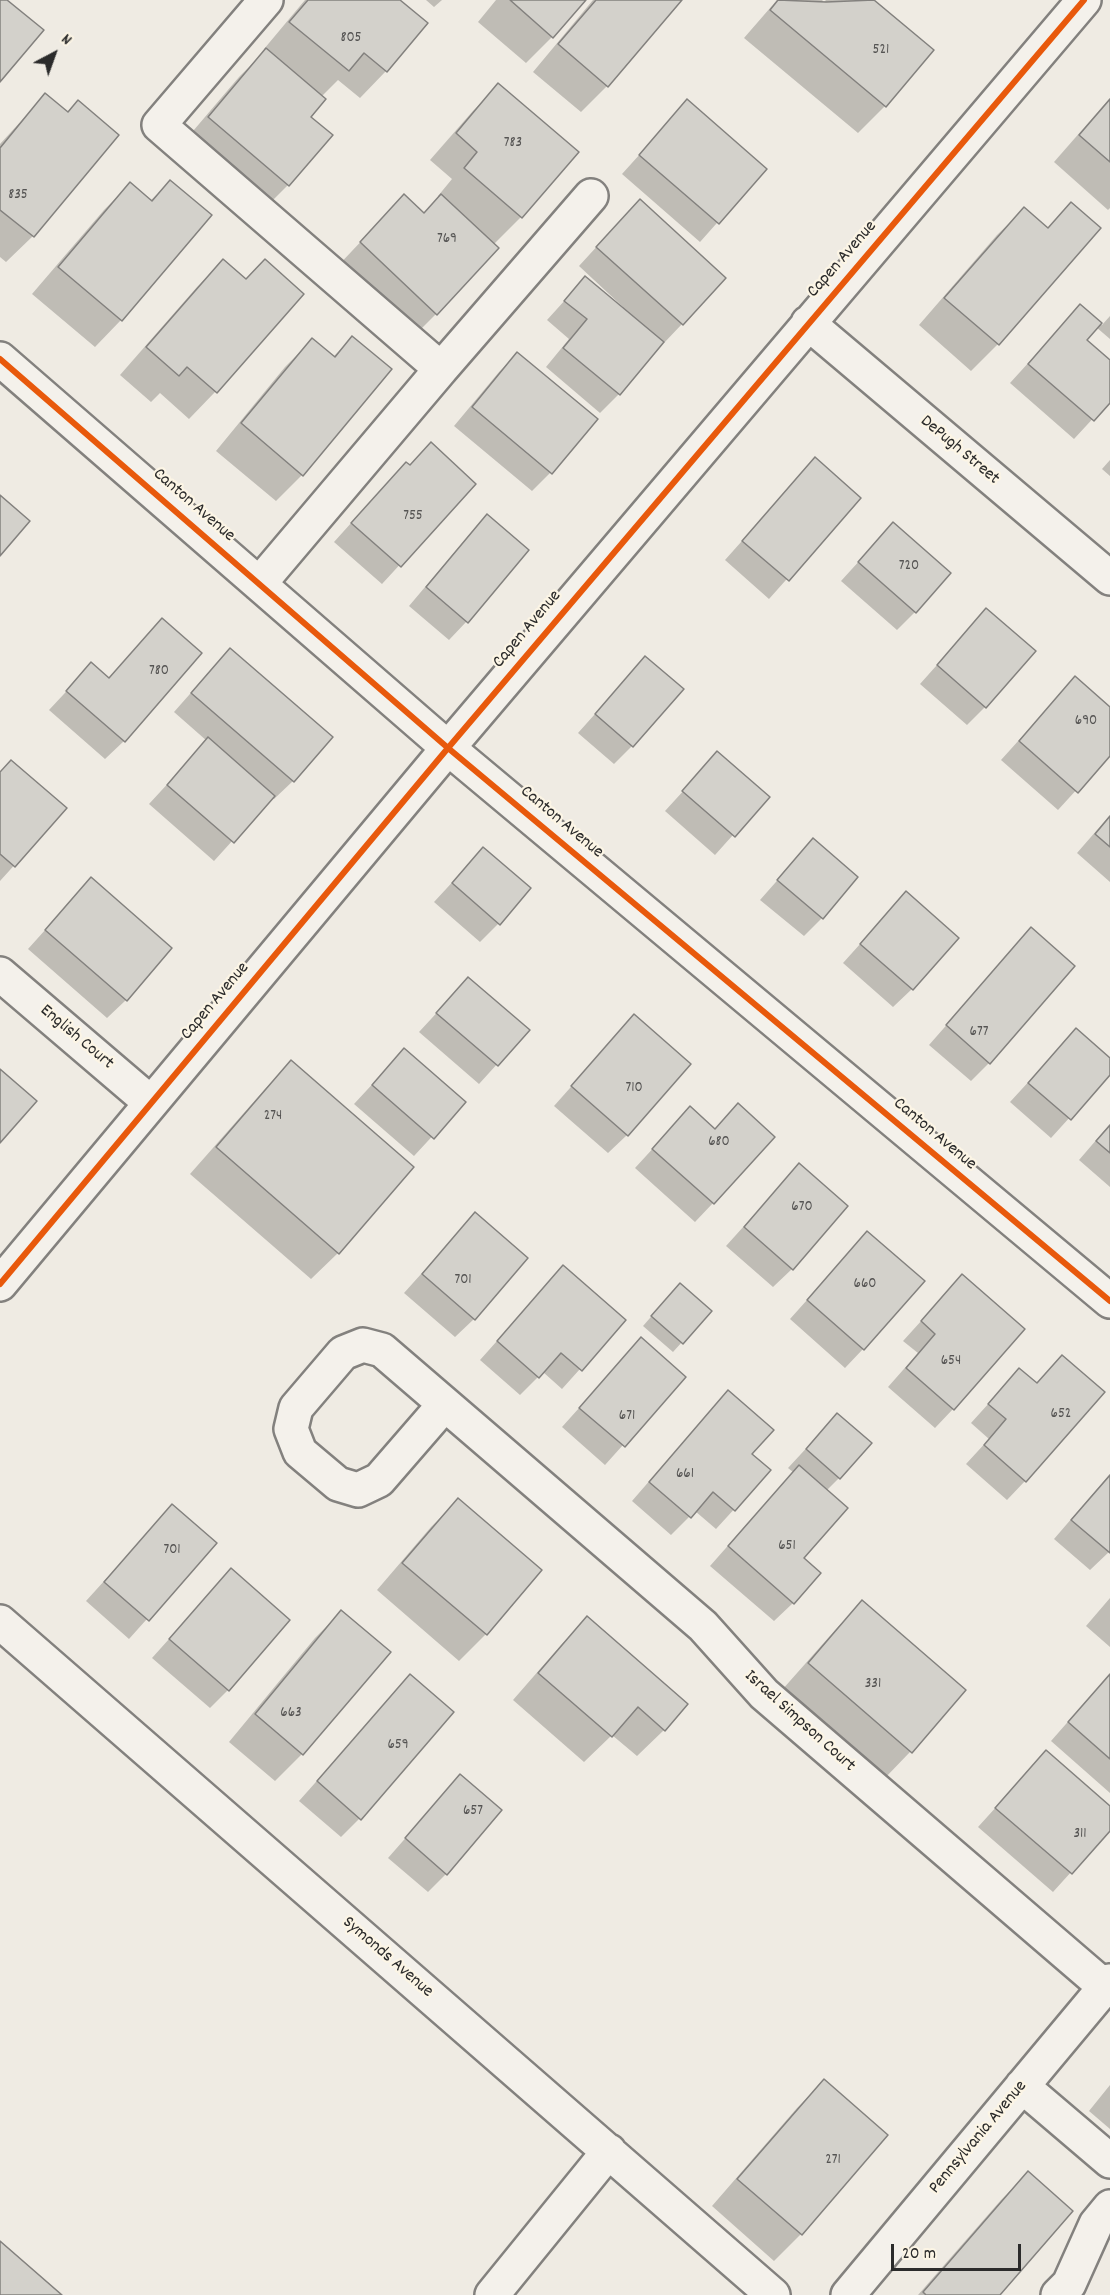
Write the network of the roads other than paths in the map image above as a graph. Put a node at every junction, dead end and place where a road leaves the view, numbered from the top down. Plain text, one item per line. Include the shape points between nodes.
1 (266, 0) edge
2 (1084, 0) edge
3 (591, 196) dead end
4 (808, 323) junction
5 (0, 359) edge
6 (441, 369) junction
7 (1110, 578) edge
8 (259, 584) junction
9 (448, 748) junction
10 (0, 974) edge
11 (151, 1103) junction
12 (0, 1284) edge
13 (1110, 1301) edge
14 (444, 1404) junction
15 (0, 1622) edge
16 (1107, 1984) edge
17 (1022, 2086) junction
18 (609, 2151) junction
19 (1110, 2161) edge
20 (1110, 2207) edge
21 (852, 2294) edge
22 (492, 2295) edge
23 (773, 2295) edge
24 (1058, 2295) edge

1 - 6 street via 159,125
2 - 4 street, Capen Avenue
3 - 6 street
4 - 7 street, DePugh Street
4 - 9 street, Capen Avenue
5 - 8 street, Canton Avenue
6 - 8 street
8 - 9 street, Canton Avenue
9 - 11 street, Capen Avenue
9 - 13 street, Canton Avenue
10 - 11 street, English Court
11 - 12 street, Capen Avenue
14 - 14 street, Israel Simpson Court via 382,1350 363,1345 343,1353 296,1408 291,1429 300,1452 338,1484 358,1490 379,1480
14 - 16 street, Israel Simpson Court via 703,1626 764,1694
15 - 18 street, Symonds Avenue
16 - 17 street, Pennsylvania Avenue
17 - 19 street
17 - 21 street, Pennsylvania Avenue
18 - 22 street
18 - 23 street, Symonds Avenue
20 - 24 street via 1096,2224 1069,2284

